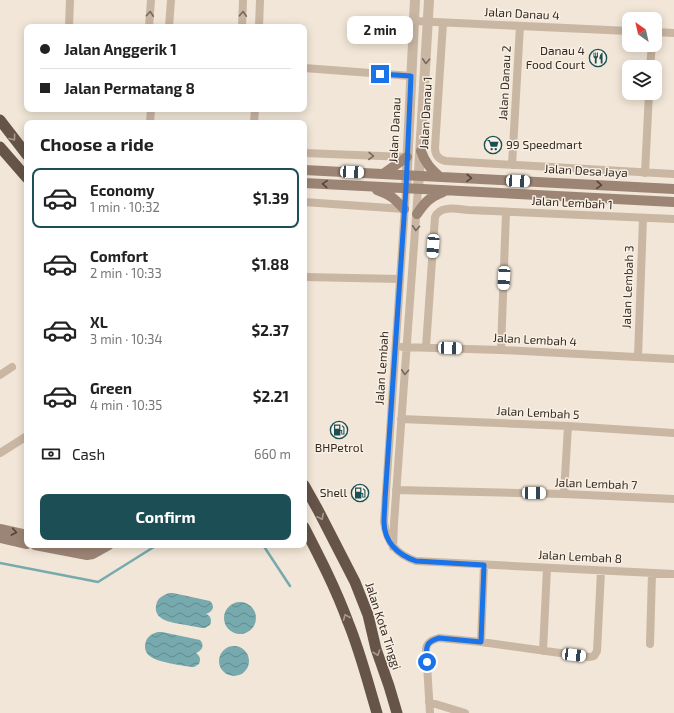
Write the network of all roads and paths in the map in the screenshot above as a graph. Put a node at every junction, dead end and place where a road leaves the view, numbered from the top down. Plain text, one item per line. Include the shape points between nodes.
1 (70, 0) edge
2 (151, 0) edge
3 (171, 0) edge
4 (243, 0) edge
5 (260, 0) edge
6 (415, 0) edge
7 (429, 0) edge
8 (414, 21) junction
9 (428, 22) junction
10 (443, 23) junction
11 (69, 24) edge
12 (149, 24) edge
13 (169, 24) edge
14 (242, 24) edge
15 (259, 24) edge
16 (520, 26) junction
17 (622, 31) edge
18 (662, 32) edge
19 (674, 33) edge
20 (307, 68) edge
21 (411, 76) junction
22 (649, 100) edge
23 (0, 120) edge
24 (0, 147) edge
25 (24, 151) edge
26 (421, 151) junction
27 (307, 153) edge
28 (407, 157) junction
29 (512, 165) junction
30 (307, 170) edge
31 (644, 172) junction
32 (383, 174) junction
33 (674, 174) edge
34 (24, 175) edge
35 (406, 175) junction
36 (420, 176) junction
37 (440, 177) junction
38 (307, 183) edge
39 (370, 187) junction
40 (406, 188) junction
41 (418, 189) junction
42 (674, 189) edge
43 (447, 191) junction
44 (307, 202) edge
45 (674, 202) edge
46 (404, 209) junction
47 (506, 212) junction
48 (417, 214) junction
49 (643, 218) junction
50 (674, 219) edge
51 (307, 277) edge
52 (400, 279) junction
53 (395, 346) junction
54 (407, 347) junction
55 (426, 347) junction
56 (501, 350) junction
57 (638, 357) junction
58 (674, 359) edge
59 (12, 367) dead end
60 (0, 375) edge
61 (401, 419) junction
62 (568, 426) junction
63 (674, 433) edge
64 (24, 438) edge
65 (0, 453) edge
66 (307, 490) edge
67 (396, 490) junction
68 (564, 494) junction
69 (674, 499) edge
70 (0, 529) edge
71 (24, 533) edge
72 (307, 533) edge
73 (0, 538) edge
74 (24, 543) edge
75 (393, 547) junction
76 (51, 548) edge
77 (104, 548) edge
78 (484, 565) junction
79 (547, 568) junction
80 (601, 571) junction
81 (652, 573) junction
82 (674, 574) edge
83 (481, 642) junction
84 (650, 644) dead end
85 (543, 651) junction
86 (429, 702) junction
87 (377, 713) edge
88 (396, 713) edge
89 (430, 713) edge
90 (465, 713) edge

1 - 11 street
12 -> 2 street
3 - 13 street
14 -> 4 street
5 - 15 street
6 - 8 street, Jalan Danau
7 - 9 street
8 - 9 street, Jalan Danau 4
8 - 21 street, Jalan Danau
9 - 10 street, Jalan Danau 4
9 -> 26 street
10 - 16 street, Jalan Danau 4
10 - 29 street, Jalan Danau 1 via 436,154 443,160
16 - 17 street, Jalan Danau 4
16 - 29 street, Jalan Danau 2
18 - 19 street
20 - 21 street
21 - 28 street, Jalan Danau
22 - 31 street
23 -> 25 highway
24 - 34 highway
26 - 36 street
26 - 37 main road via 428,166
27 -> 28 street
28 - 32 main road
28 - 35 street, Jalan Danau
29 - 31 street, Jalan Danau 1
30 - 32 main road, Jalan Desa Jaya
31 - 33 street, Jalan Danau 1
32 - 35 main road, Jalan Desa Jaya
35 - 36 main road, Jalan Desa Jaya
35 - 40 street, Jalan Danau
36 - 37 main road, Jalan Desa Jaya
36 - 41 street
37 -> 42 main road, Jalan Desa Jaya
39 -> 38 main road
39 - 40 main road
39 - 46 main road via 393,197
40 - 41 main road
40 - 46 street, Jalan Lembah
41 - 43 main road
41 - 48 street, Jalan Lembah
43 - 45 main road
43 - 48 main road via 427,200
44 - 46 street
46 - 52 street, Jalan Lembah
47 - 49 street, Jalan Lembah 1
47 - 55 street, Jalan Lembah 1 via 445,209 436,214
47 - 56 street
48 -> 54 street, Jalan Lembah
49 - 50 street, Jalan Lembah 1
49 - 57 street, Jalan Lembah 3
51 - 52 street
52 - 53 street, Jalan Lembah
53 - 54 street, Jalan Lembah 4
53 - 75 street, Jalan Lembah via 384,522
54 - 55 street, Jalan Lembah 4
54 -> 61 street, Jalan Lembah
55 - 56 street, Jalan Lembah 4
56 - 57 street, Jalan Lembah 4
57 - 58 street, Jalan Lembah 4
59 - 60 street
61 - 62 street, Jalan Lembah 5
61 - 67 street, Jalan Lembah
62 - 63 street, Jalan Lembah 5
62 - 68 street
64 - 65 street
66 -> 88 highway, Jalan Kota Tinggi via 355,582 368,615
67 - 68 street, Jalan Lembah 7
67 - 75 street, Jalan Lembah
68 - 69 street, Jalan Lembah 7
70 -> 71 main road
87 -> 72 highway via 349,623
73 - 74 main road
75 - 78 street via 402,555 416,561
76 - 77 main road via 87,555
78 - 79 street, Jalan Lembah 8
78 - 83 street
79 - 80 street, Jalan Lembah 8
79 - 85 street
80 - 81 street, Jalan Lembah 8
80 - 85 street via 597,651 594,656
81 - 82 street, Jalan Lembah 8
81 - 84 street
83 - 85 street
83 - 86 street via 439,638 428,643 426,649
86 - 89 street
86 - 90 street

